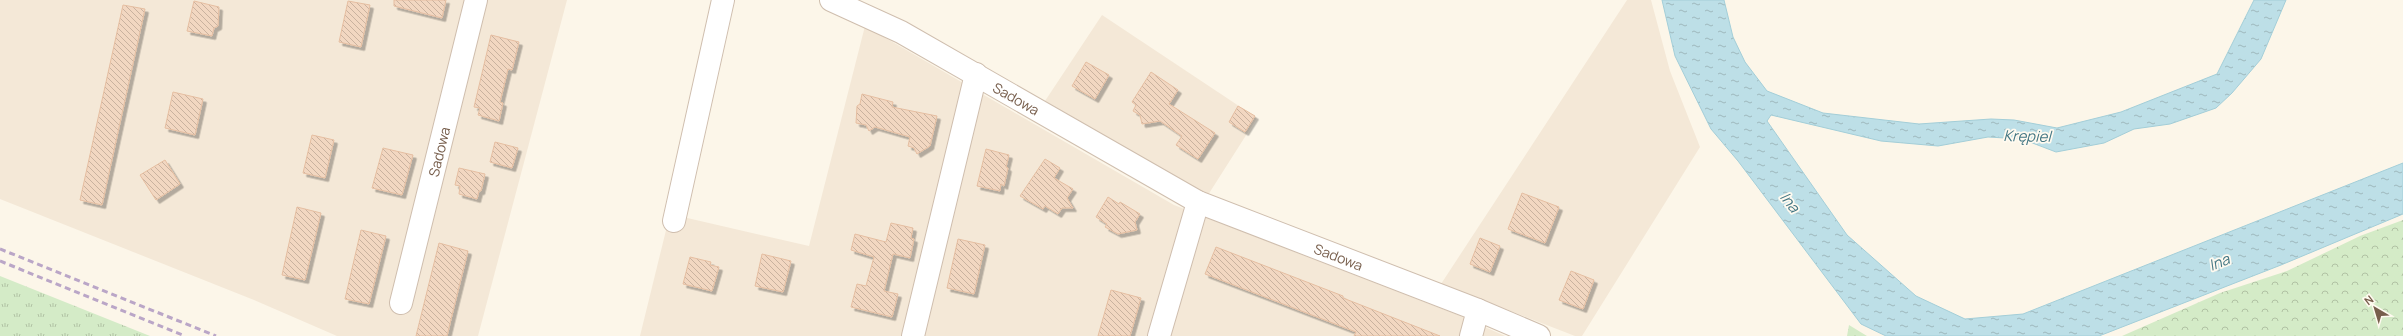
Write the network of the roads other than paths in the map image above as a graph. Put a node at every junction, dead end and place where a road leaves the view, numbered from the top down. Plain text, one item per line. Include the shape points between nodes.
1 (476, 0) edge
2 (722, 0) edge
3 (831, 0) edge
4 (976, 74) junction
5 (1198, 202) junction
6 (674, 221) dead end
7 (401, 304) dead end
8 (1478, 310) junction
9 (912, 336) edge
10 (1159, 336) edge
11 (1471, 336) edge
12 (1539, 336) edge

1 - 7 street, Sadowa
2 - 6 street
3 - 4 street, Sadowa via 901,32
4 - 5 street, Sadowa
4 - 9 street
5 - 8 street, Sadowa
5 - 10 street
8 - 11 street
8 - 12 street, Sadowa

